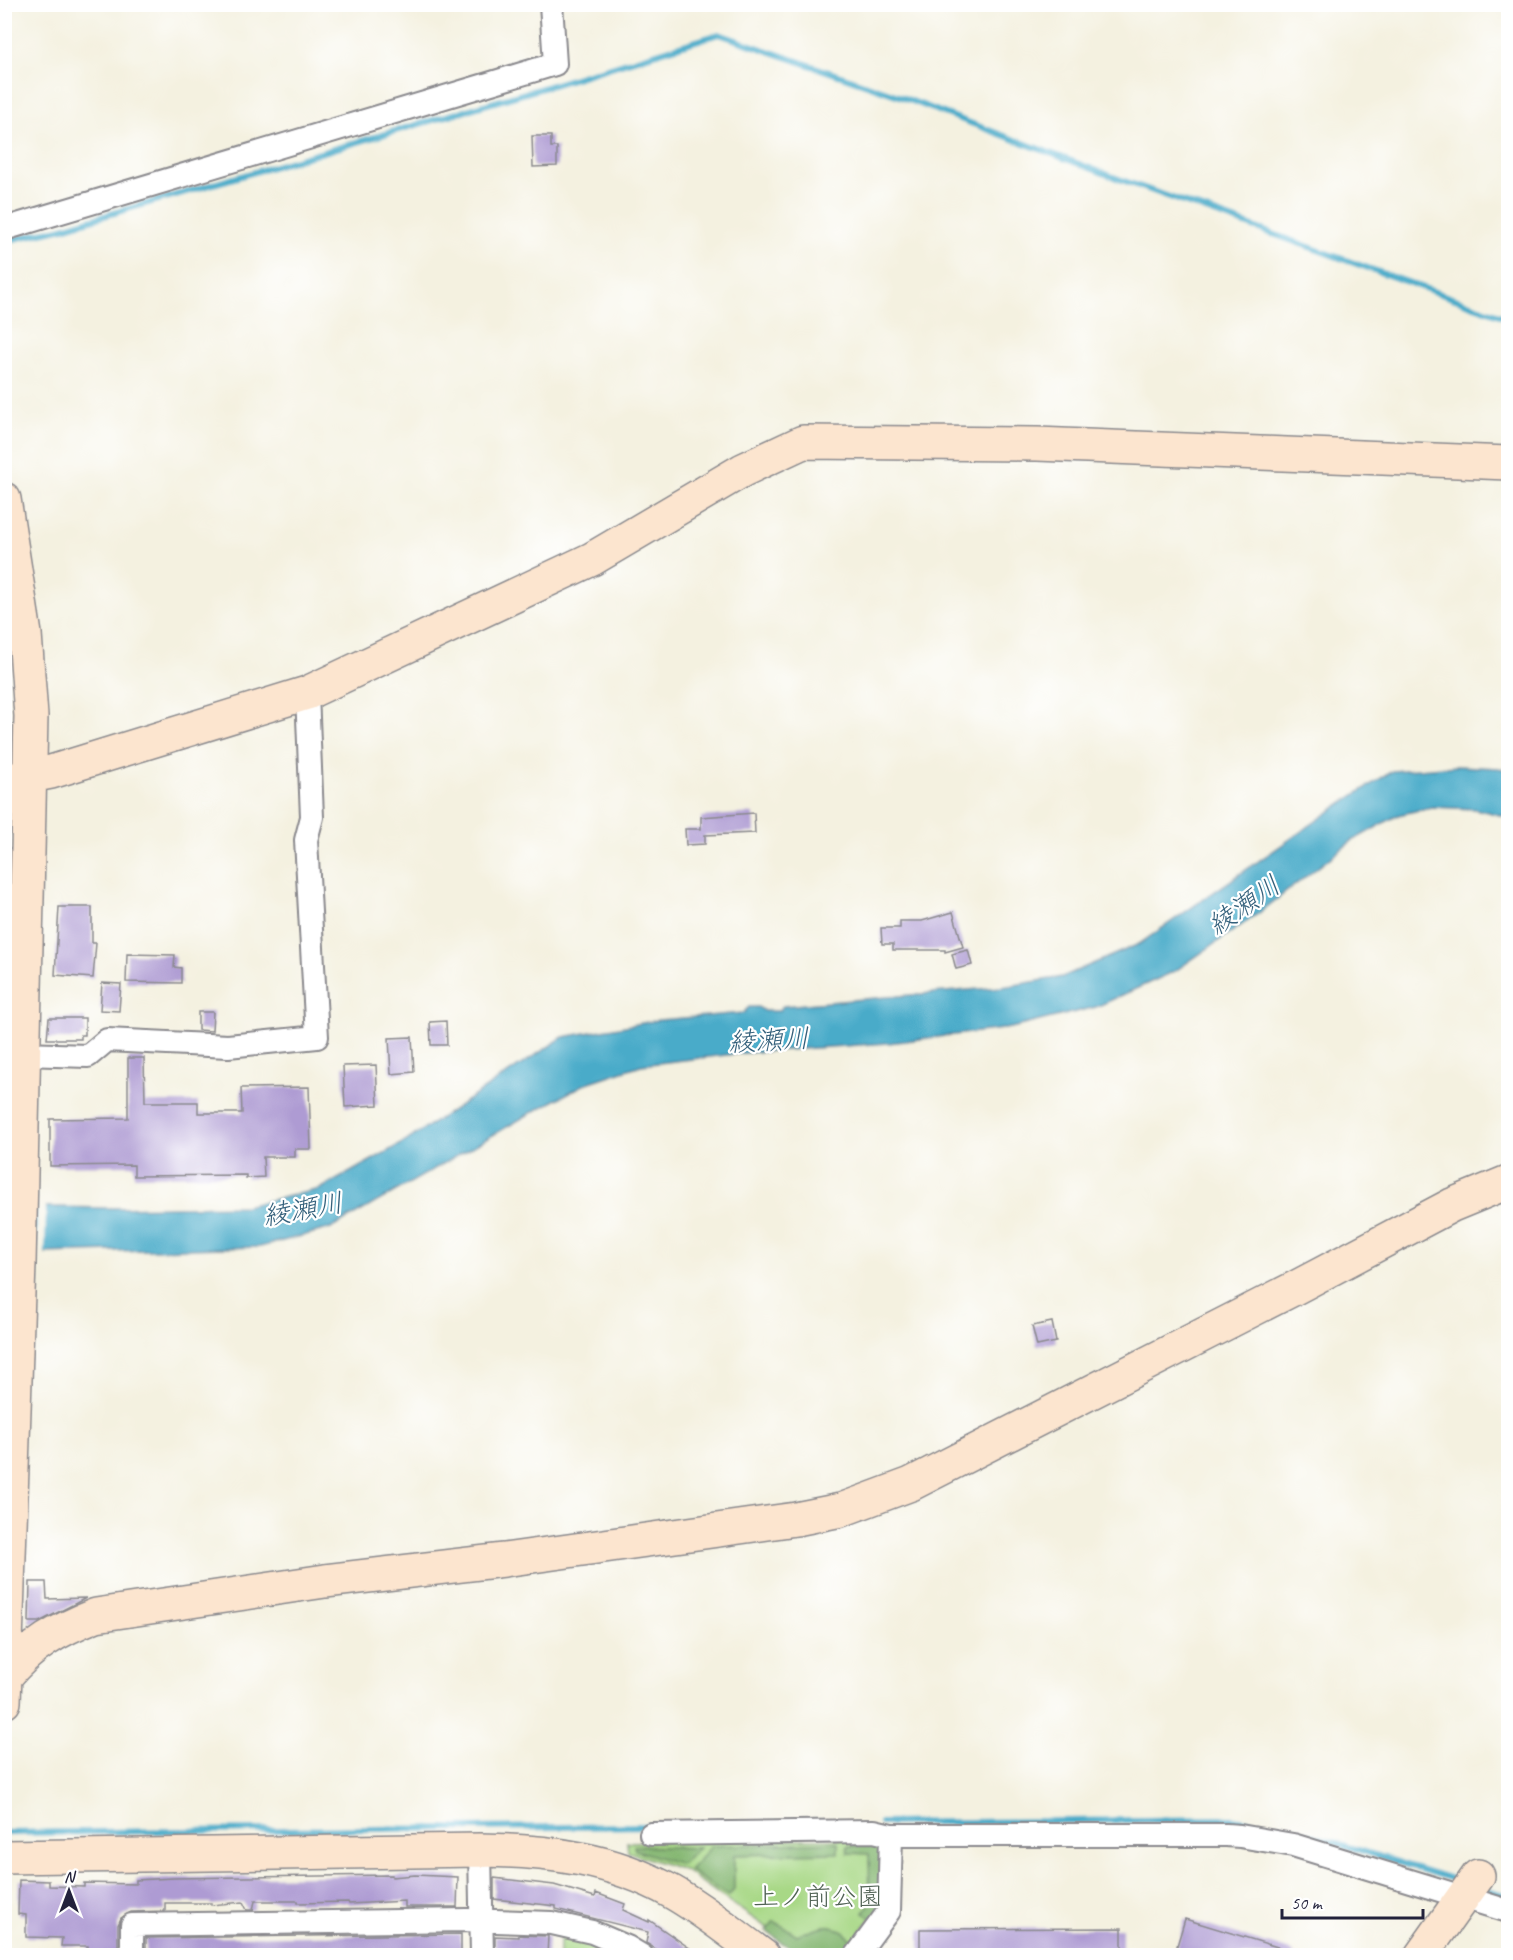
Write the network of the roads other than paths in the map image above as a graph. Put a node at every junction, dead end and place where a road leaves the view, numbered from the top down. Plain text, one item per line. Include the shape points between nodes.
1 (551, 4) edge
2 (4, 229) edge
3 (1509, 463) edge
4 (4, 499) edge
5 (307, 693) junction
6 (18, 779) edge
7 (23, 1054) junction
8 (1509, 1182) edge
9 (5, 1678) edge
10 (4, 1702) edge
11 (651, 1834) dead end
12 (891, 1835) junction
13 (480, 1850) junction
14 (4, 1857) edge
15 (1471, 1887) junction
16 (1509, 1911) edge
17 (482, 1920) junction
18 (132, 1956) edge
19 (482, 1956) edge
20 (642, 1956) edge
21 (763, 1956) edge
22 (856, 1956) edge
23 (1421, 1956) edge

1 - 2 street via 555,64
3 - 5 street via 1037,444 802,442 744,470 592,559
4 - 6 street via 25,634 31,716
5 - 6 street
5 - 7 street via 312,818 306,840 316,1036 228,1046 107,1040 88,1056
6 - 7 street
7 - 9 street
8 - 9 street via 1452,1205 911,1484 841,1510 96,1615 45,1640 21,1658
9 - 10 street
11 - 12 street
12 - 15 street via 1240,1836
12 - 22 street via 889,1911
13 - 14 street
13 - 17 street
13 - 21 street via 529,1851 605,1864 672,1892
15 - 16 street
15 - 23 street
17 - 18 street via 132,1925
17 - 19 street
17 - 20 street via 552,1923 582,1929

